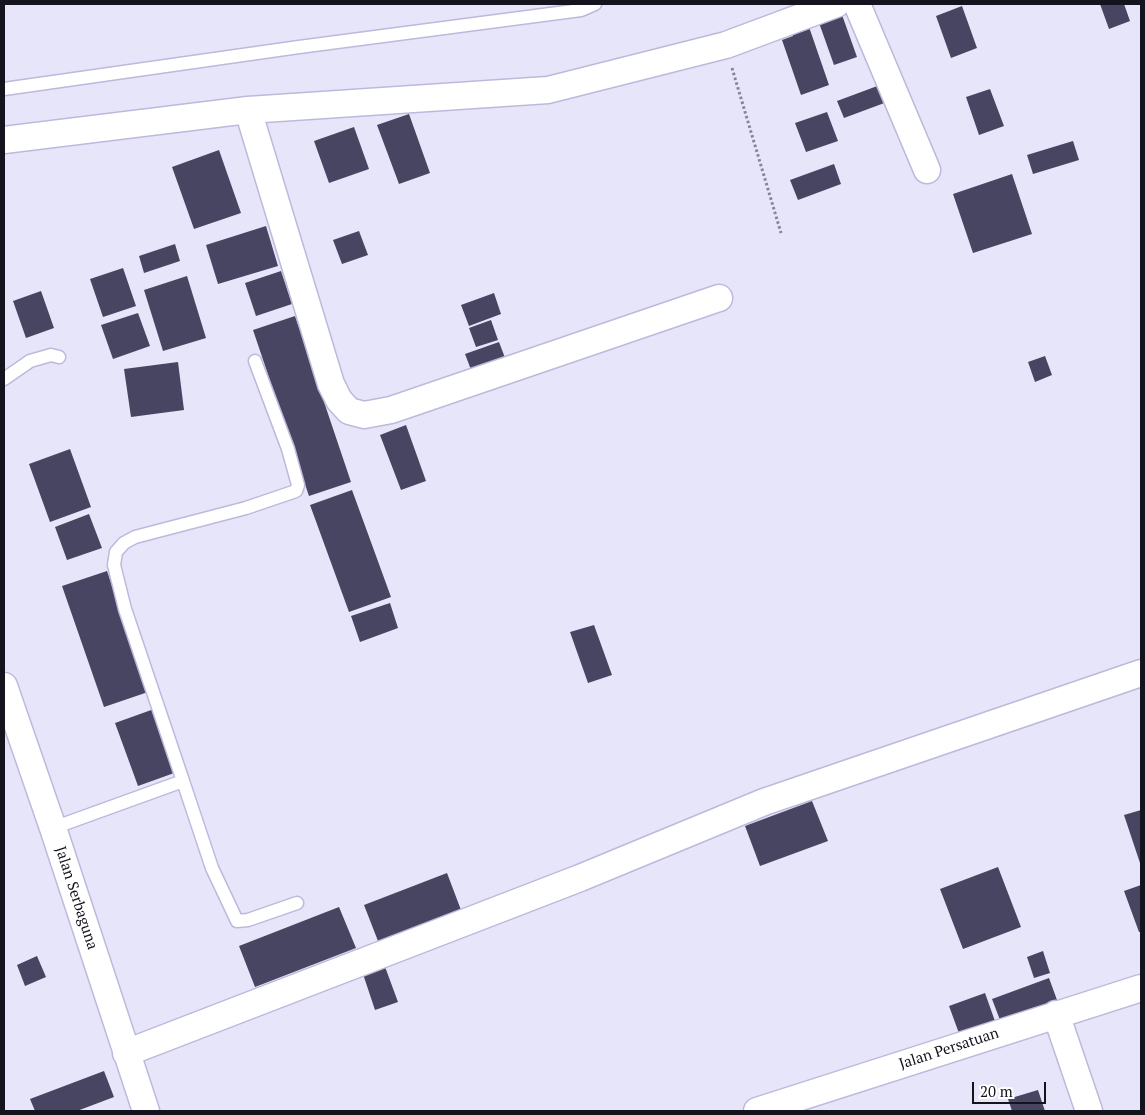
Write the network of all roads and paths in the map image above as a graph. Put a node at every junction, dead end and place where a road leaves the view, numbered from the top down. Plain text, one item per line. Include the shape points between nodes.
1 (595, 4) edge
2 (836, 4) edge
3 (857, 4) edge
4 (726, 46) junction
5 (4, 89) edge
6 (248, 110) junction
7 (4, 140) edge
8 (927, 170) dead end
9 (781, 233) dead end
10 (719, 298) dead end
11 (59, 357) dead end
12 (255, 361) dead end
13 (4, 379) edge
14 (1141, 673) edge
15 (4, 686) edge
16 (183, 781) junction
17 (54, 828) junction
18 (297, 903) dead end
19 (1141, 988) edge
20 (1056, 1014) junction
21 (126, 1054) junction
22 (146, 1111) edge
23 (757, 1111) edge
24 (1089, 1111) edge

1 - 5 lane via 582,10
2 - 4 street
3 - 8 street
4 - 6 street via 548,90
4 - 9 path
6 - 7 street
6 - 10 street via 331,384 349,411 364,415 391,410
11 - 13 lane via 30,361
12 - 16 lane via 288,449 298,488 296,491 246,508 135,537 116,552 114,565 125,609
14 - 21 street via 764,802 580,878
15 - 17 street, Jalan Serbaguna
16 - 17 lane
16 - 18 lane via 212,868 236,921
17 - 21 street, Jalan Serbaguna
19 - 20 street, Jalan Persatuan
20 - 23 street, Jalan Persatuan
20 - 24 street
21 - 22 street, Jalan Serbaguna

